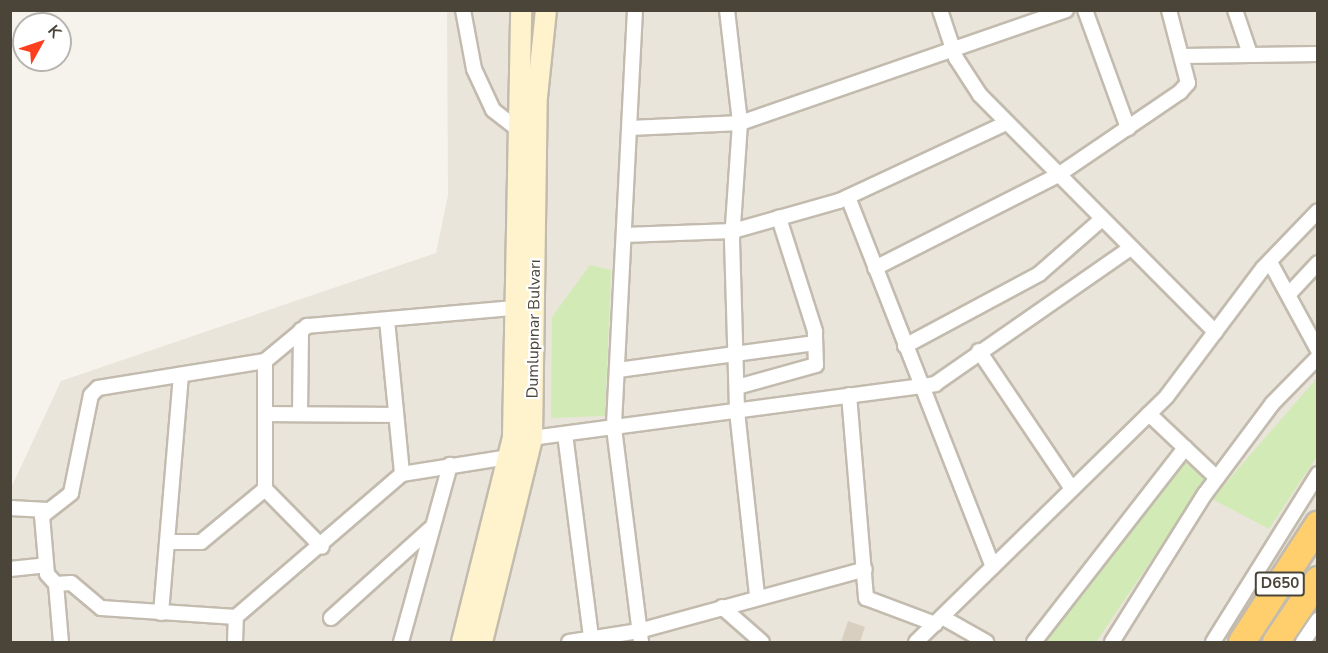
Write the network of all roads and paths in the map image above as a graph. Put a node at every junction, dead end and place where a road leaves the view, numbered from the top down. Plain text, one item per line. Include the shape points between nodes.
1 (463, 10) edge
2 (521, 10) edge
3 (546, 10) edge
4 (635, 10) edge
5 (727, 10) edge
6 (940, 10) edge
7 (1066, 10) edge
8 (1084, 10) edge
9 (1169, 10) edge
10 (1235, 10) edge
11 (1044, 14) edge
12 (953, 51) junction
13 (1250, 54) junction
14 (1317, 54) edge
15 (1184, 56) junction
16 (740, 123) junction
17 (1006, 123) junction
18 (630, 128) junction
19 (1128, 128) junction
20 (517, 129) junction
21 (1058, 175) junction
22 (848, 197) junction
23 (1317, 211) edge
24 (779, 218) junction
25 (1101, 220) junction
26 (733, 231) junction
27 (624, 235) junction
28 (1129, 249) junction
29 (1270, 261) junction
30 (1317, 263) edge
31 (875, 268) junction
32 (1288, 294) junction
33 (513, 308) junction
34 (387, 320) junction
35 (301, 330) junction
36 (1215, 332) junction
37 (815, 343) junction
38 (905, 346) junction
39 (1317, 350) edge
40 (979, 351) junction
41 (735, 354) junction
42 (1317, 357) edge
43 (265, 361) junction
44 (618, 370) junction
45 (181, 375) junction
46 (920, 386) junction
47 (737, 387) junction
48 (849, 395) junction
49 (737, 411) junction
50 (265, 414) junction
51 (300, 414) junction
52 (1149, 414) junction
53 (396, 415) junction
54 (614, 428) junction
55 (565, 434) junction
56 (532, 438) junction
57 (1185, 448) junction
58 (509, 457) junction
59 (450, 465) junction
60 (402, 474) junction
61 (1317, 474) edge
62 (1217, 478) junction
63 (265, 489) junction
64 (1072, 489) junction
65 (10, 508) edge
66 (48, 510) junction
67 (1317, 525) edge
68 (433, 526) junction
69 (167, 542) junction
70 (322, 547) junction
71 (46, 565) junction
72 (993, 567) junction
73 (10, 569) edge
74 (865, 569) junction
75 (1317, 580) edge
76 (56, 584) junction
77 (758, 595) junction
78 (722, 607) junction
79 (161, 613) junction
80 (236, 617) junction
81 (331, 618) dead end
82 (1317, 620) edge
83 (938, 621) junction
84 (640, 637) edge
85 (591, 638) junction
86 (61, 642) edge
87 (235, 642) edge
88 (401, 642) edge
89 (462, 642) edge
90 (482, 642) edge
91 (569, 642) edge
92 (762, 642) edge
93 (916, 642) edge
94 (986, 642) edge
95 (1034, 642) edge
96 (1112, 642) edge
97 (1212, 642) edge
98 (1242, 642) edge
99 (1276, 642) edge
100 (1303, 642) edge

1 - 20 street via 474,69 493,110
2 - 20 main road, Dumlupınar Bulvarı
3 - 56 main road, Dumlupınar Bulvarı via 537,96
4 - 18 street
5 - 16 street
6 - 12 street
7 - 11 street
8 - 19 street
9 - 15 street
10 - 13 street
11 - 12 street
12 - 16 street
12 - 17 street via 980,95
13 - 14 street
13 - 15 street
15 - 19 street via 1188,83
16 - 18 street
16 - 26 street
17 - 21 street
17 - 22 street
18 - 27 street
19 - 21 street
20 - 33 main road, Dumlupınar Bulvarı
21 - 25 street
21 - 31 street
22 - 24 street
22 - 31 street
23 - 29 street
24 - 26 street
24 - 37 street
25 - 28 street
25 - 38 street via 1039,274
26 - 27 street
26 - 41 street
27 - 44 street
28 - 36 street
28 - 40 street
29 - 32 street
29 - 36 street
30 - 32 street
31 - 38 street
32 - 39 street
33 - 34 street
33 - 58 main road, Dumlupınar Bulvarı via 515,417
34 - 35 street
34 - 53 street
35 - 43 street
35 - 51 street
36 - 52 street
37 - 41 street
37 - 47 street via 816,365 803,372
38 - 46 street
40 - 46 street via 935,384
40 - 64 street
41 - 44 street
41 - 47 street
42 - 62 street via 1272,404
43 - 45 street
43 - 50 street
44 - 54 street
45 - 66 street via 98,388 91,395 71,493
45 - 69 street
46 - 48 street
46 - 72 street
47 - 49 street
48 - 49 street
48 - 74 street
49 - 54 street
49 - 77 street
50 - 51 street
50 - 63 street
51 - 53 street
52 - 57 street
52 - 64 street
53 - 60 street
54 - 55 street
54 - 84 street
55 - 56 street
55 - 85 street
56 - 90 main road, Dumlupınar Bulvarı
57 - 62 street
57 - 95 street
58 - 59 street
58 - 89 main road, Dumlupınar Bulvarı
59 - 60 street
59 - 68 street
60 - 70 street
61 - 97 street
62 - 96 street
63 - 69 street via 201,542
63 - 70 street
64 - 72 street
65 - 66 street
66 - 71 street via 42,516
67 - 98 highway, D650
68 - 81 street
68 - 88 street
69 - 79 street
70 - 80 street
71 - 73 street
71 - 76 street
72 - 83 street
74 - 77 street
74 - 83 street via 866,598
75 - 99 highway, D650
76 - 79 street via 71,583 101,608
76 - 86 street
77 - 78 street
78 - 84 street
78 - 92 street
79 - 80 street
80 - 87 street
82 - 100 street
83 - 93 street
83 - 94 street
84 - 85 street
85 - 91 street

